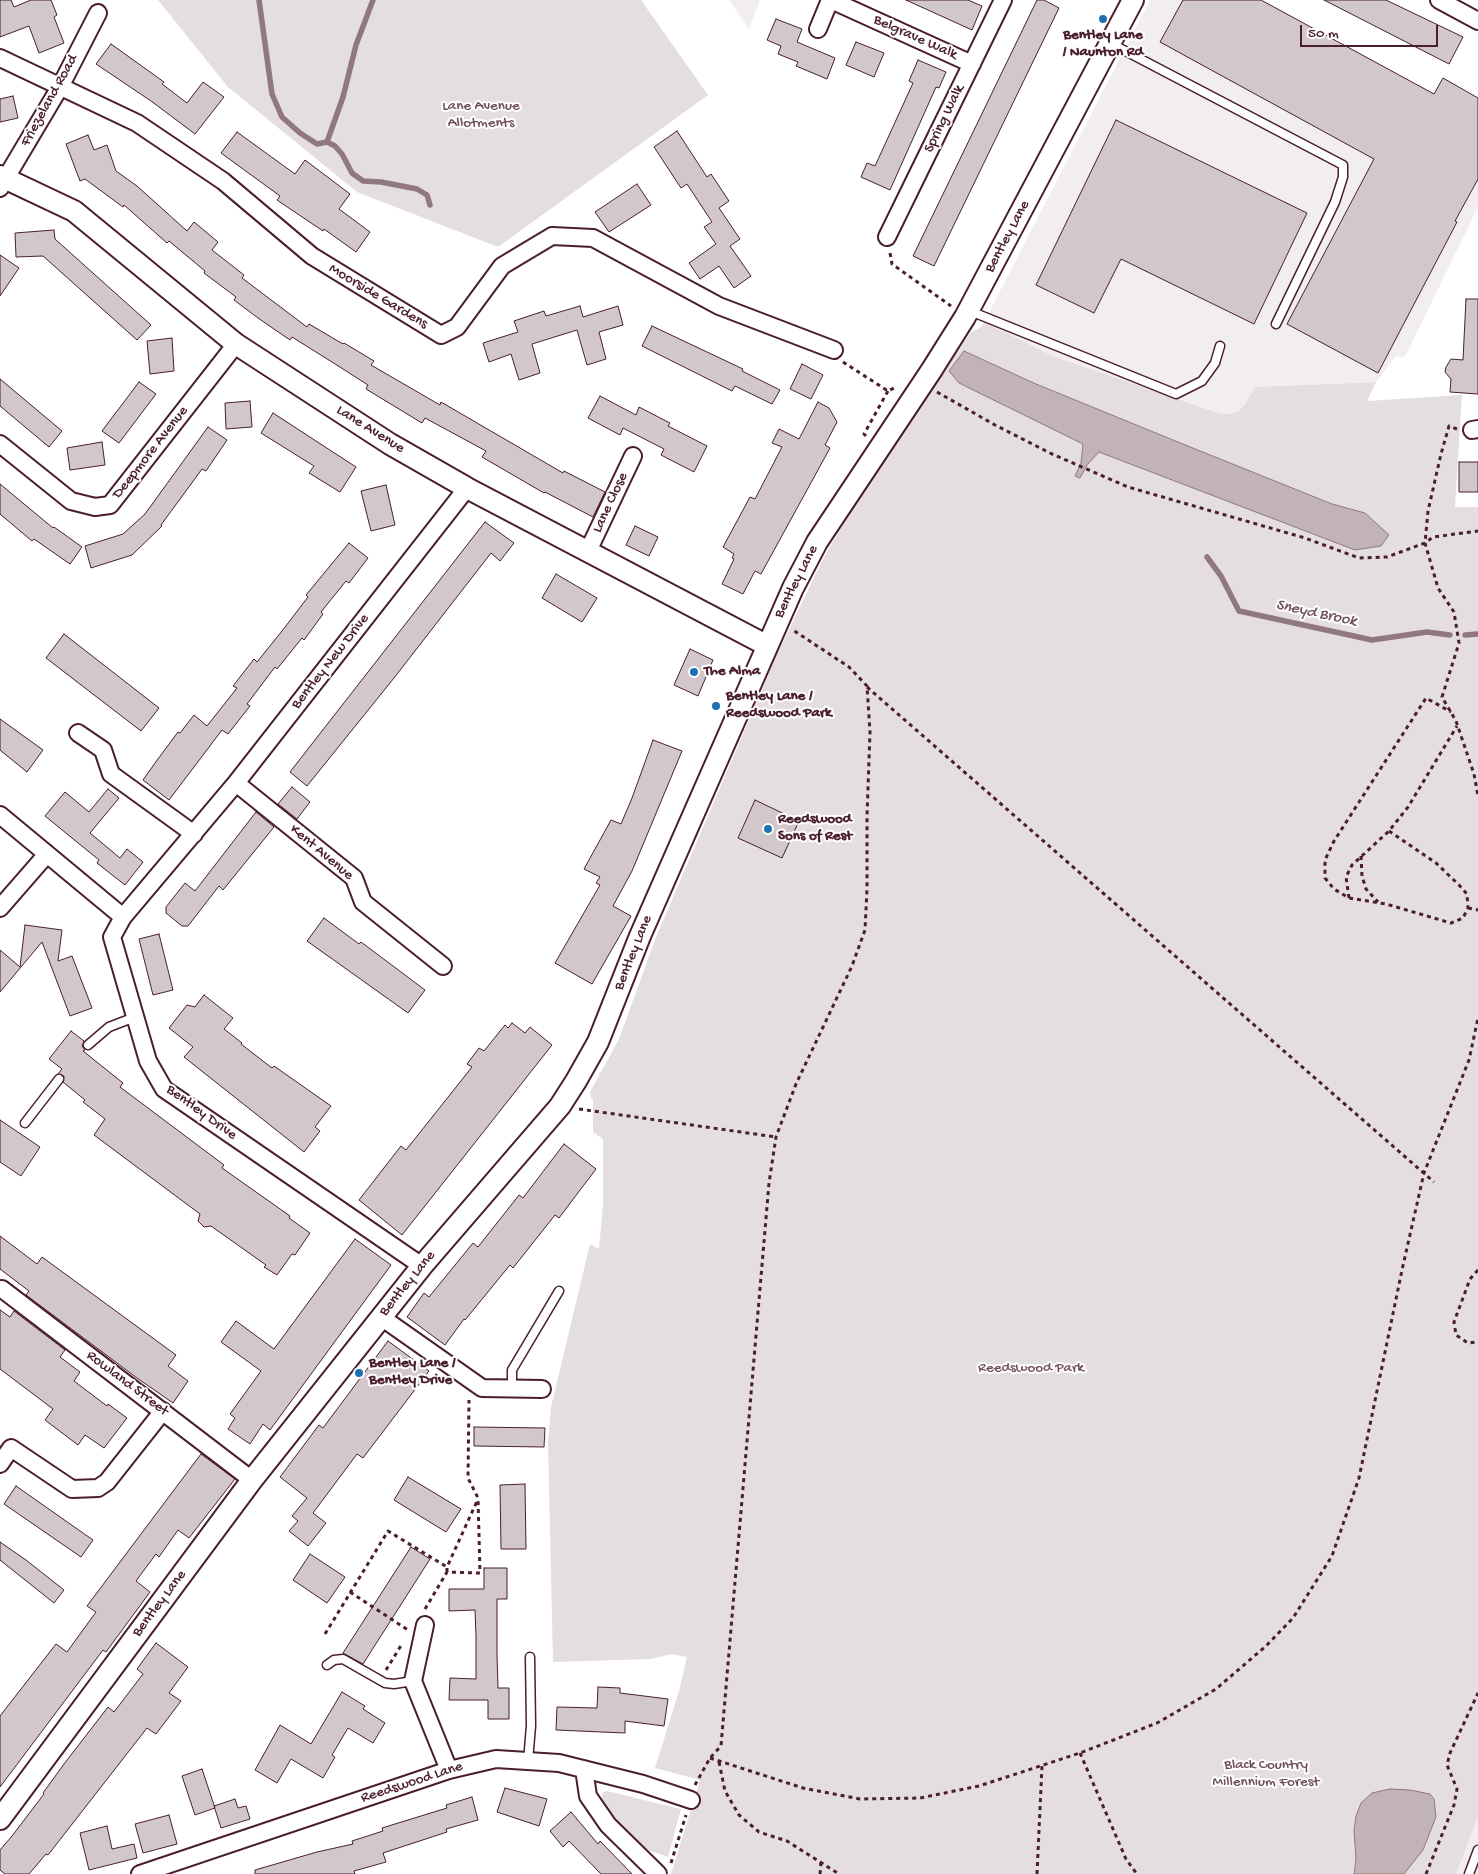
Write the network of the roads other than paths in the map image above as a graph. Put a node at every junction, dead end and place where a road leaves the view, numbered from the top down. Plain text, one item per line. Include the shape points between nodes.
1 (830, 0) edge
2 (1003, 0) edge
3 (1133, 0) edge
4 (1439, 0) edge
5 (98, 13) dead end
6 (1478, 20) edge
7 (818, 29) dead end
8 (1110, 43) junction
9 (0, 58) edge
10 (972, 64) junction
11 (60, 87) junction
12 (2, 181) edge
13 (887, 237) road end
14 (965, 316) junction
15 (1276, 324) dead end
16 (236, 344) junction
17 (1220, 346) dead end
18 (834, 350) road end
19 (0, 444) edge
20 (633, 456) dead end
21 (467, 488) junction
22 (588, 551) junction
23 (766, 645) junction
24 (78, 733) dead end
25 (236, 783) junction
26 (0, 815) edge
27 (194, 834) junction
28 (47, 854) junction
29 (0, 908) edge
30 (123, 917) junction
31 (443, 966) dead end
32 (135, 1017) junction
33 (88, 1045) dead end
34 (59, 1079) dead end
35 (25, 1123) dead end
36 (422, 1266) junction
37 (2, 1289) dead end
38 (560, 1290) dead end
39 (381, 1317) junction
40 (512, 1389) junction
41 (542, 1390) dead end
42 (163, 1411) junction
43 (0, 1464) edge
44 (252, 1480) junction
45 (421, 1623) road end
46 (530, 1657) dead end
47 (327, 1665) dead end
48 (413, 1681) junction
49 (528, 1761) junction
50 (584, 1769) junction
51 (449, 1770) junction
52 (691, 1800) dead end
53 (0, 1819) edge
54 (1478, 1850) edge
55 (140, 1874) edge
56 (658, 1874) edge
57 (1469, 1874) edge

1 - 7 street, Belgrave Walk
1 - 10 street, Belgrave Walk
2 - 10 street, Spring Walk
3 - 8 street, Bentley Lane
4 - 6 street
5 - 11 street, Friezeland Road
8 - 14 street, Bentley Lane
8 - 15 lane via 1343,165 1343,177 1335,202
9 - 11 street
10 - 13 street, Spring Walk
11 - 12 street, Friezeland Road
11 - 18 street, Moorside Gardens via 137,123 223,181 312,256 440,335 457,327 502,266 552,236 594,238 719,306
12 - 16 street, Lane Avenue via 74,211
14 - 17 lane via 1176,394 1202,381 1215,363
14 - 23 street, Bentley Lane via 817,542
16 - 19 street, Deepmore Avenue via 110,505 95,507 71,502
16 - 21 street, Lane Avenue via 390,444
20 - 22 street, Lane Close
21 - 22 street, Lane Avenue
21 - 25 street, Bentley New Drive
22 - 23 street, Lane Avenue
23 - 36 street, Bentley Lane via 640,936 598,1042 560,1106
24 - 27 street via 103,750 111,774
25 - 27 street, Bentley New Drive
25 - 31 street, Kent Avenue via 354,878 363,902
26 - 28 street
27 - 30 street, Bentley New Drive
28 - 29 street
28 - 30 street
30 - 32 street, Bentley Drive via 112,937
32 - 33 lane via 109,1027
32 - 36 street, Bentley Drive via 148,1061 164,1089
34 - 35 lane
36 - 39 street, Bentley Lane
37 - 42 street, Rowland Street
38 - 40 lane via 512,1370
39 - 40 street via 482,1388
39 - 44 street, Bentley Lane
40 - 41 street
42 - 43 street via 107,1482 98,1488 72,1489 11,1448
42 - 44 street, Rowland Street
44 - 53 street, Bentley Lane
45 - 48 street
46 - 49 lane
47 - 48 lane via 344,1659 379,1680 394,1684
48 - 51 street
49 - 50 street, Reedswood Lane
49 - 51 street, Reedswood Lane via 496,1759
50 - 52 street, Reedswood Lane
50 - 56 street via 588,1796 608,1825
51 - 55 street, Reedswood Lane
54 - 57 lane

